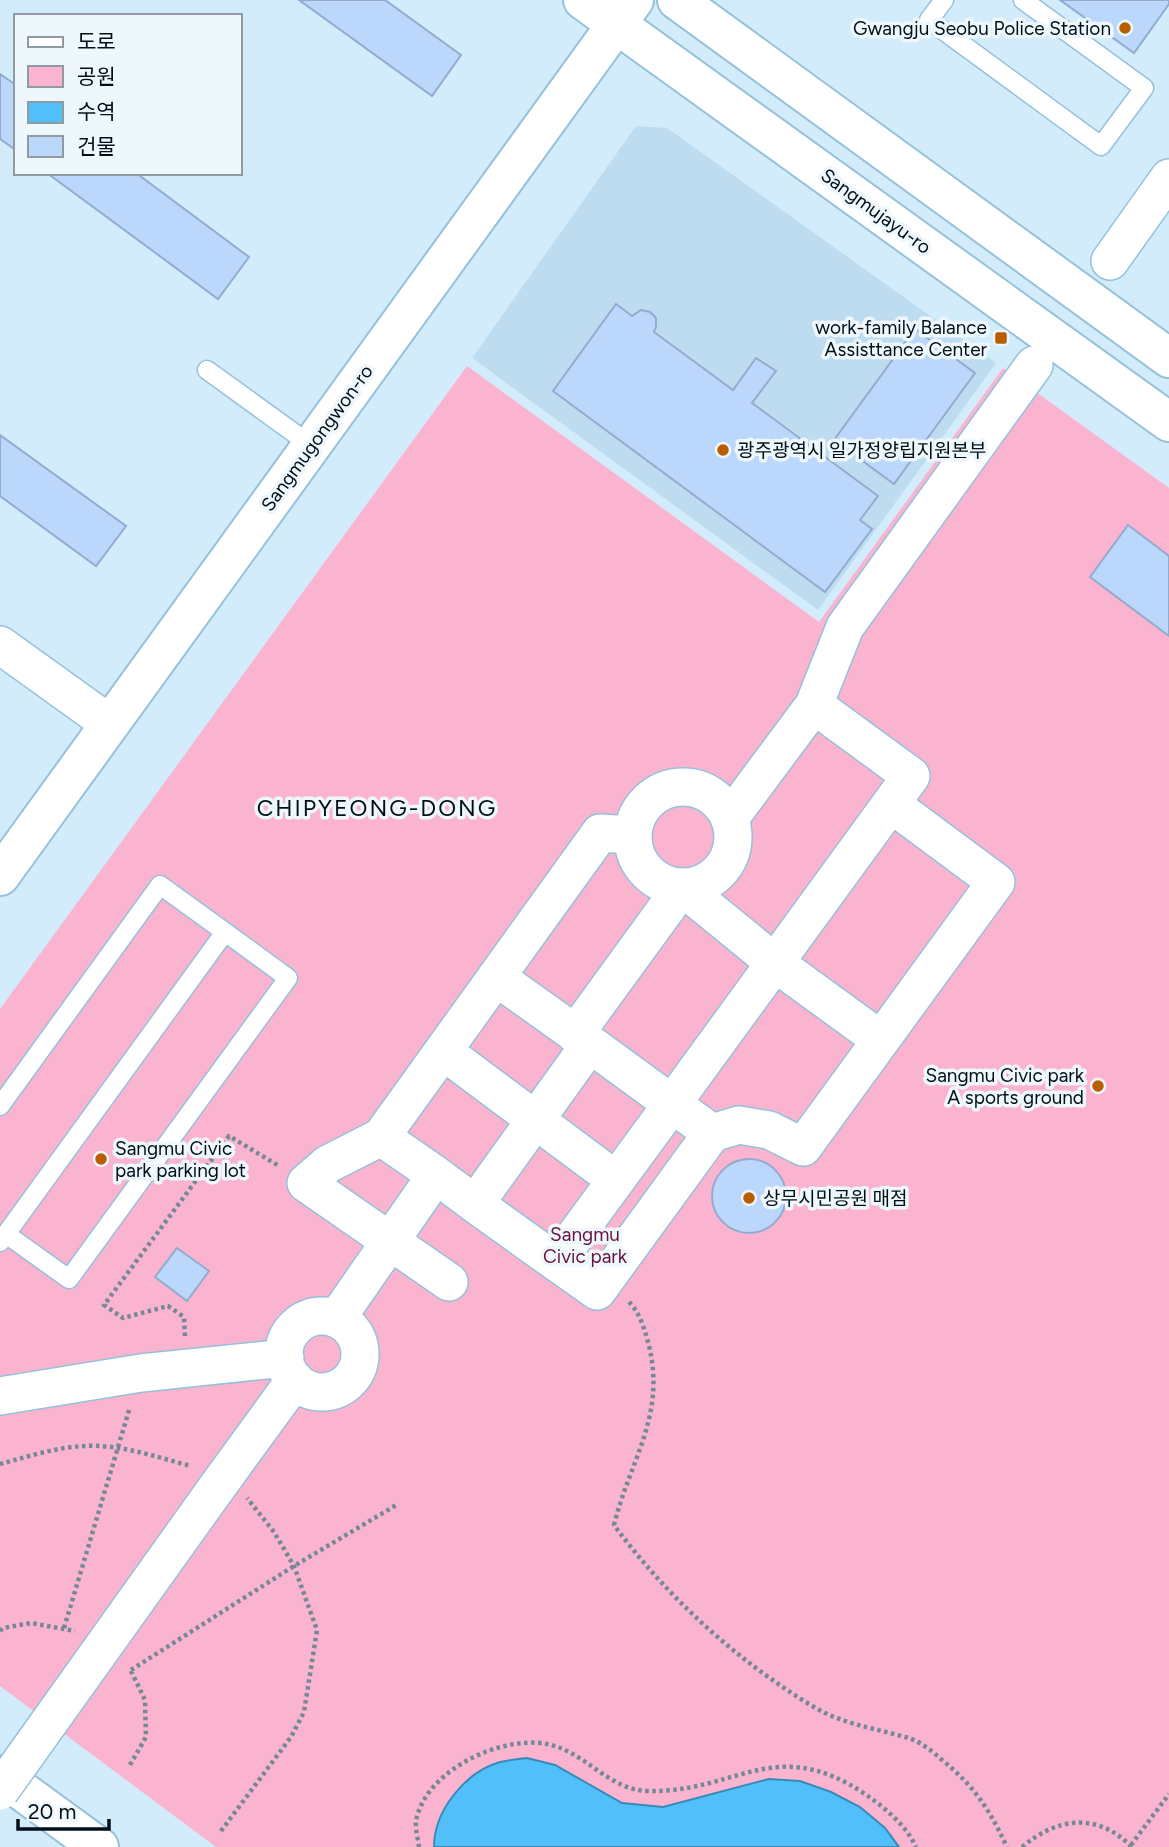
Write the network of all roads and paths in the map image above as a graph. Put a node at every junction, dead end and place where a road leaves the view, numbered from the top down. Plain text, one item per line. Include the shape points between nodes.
1 (583, 0) edge
2 (677, 0) edge
3 (944, 0) edge
4 (1023, 0) edge
5 (625, 12) edge
6 (1169, 178) edge
7 (1110, 261) dead end
8 (1169, 358) edge
9 (1034, 365) dead end
10 (207, 370) dead end
11 (1169, 422) edge
12 (312, 446) junction
13 (0, 645) edge
14 (814, 705) junction
15 (110, 724) junction
16 (891, 804) junction
17 (730, 818) junction
18 (632, 835) junction
19 (0, 876) edge
20 (682, 887) junction
21 (225, 932) junction
22 (775, 962) junction
23 (496, 977) junction
24 (582, 1039) junction
25 (881, 1040) junction
26 (443, 1051) junction
27 (672, 1104) junction
28 (0, 1106) edge
29 (535, 1120) junction
30 (712, 1133) junction
31 (382, 1137) junction
32 (436, 1175) junction
33 (616, 1180) junction
34 (306, 1183) junction
35 (475, 1204) junction
36 (3, 1238) edge
37 (390, 1243) junction
38 (556, 1262) junction
39 (449, 1282) dead end
40 (604, 1282) junction
41 (337, 1318) junction
42 (188, 1368) junction
43 (290, 1369) junction
44 (141, 1373) junction
45 (0, 1396) edge
46 (118, 1448) junction
47 (0, 1464) edge
48 (221, 1482) junction
49 (398, 1504) dead end
50 (294, 1566) junction
51 (64, 1628) dead end
52 (131, 1670) dead end
53 (0, 1775) edge
54 (0, 1791) edge
55 (1169, 1794) edge
56 (221, 1831) dead end
57 (1132, 1846) edge
58 (99, 1847) edge
59 (419, 1847) edge
60 (916, 1847) edge
61 (1007, 1847) edge
62 (1022, 1847) edge

1 - 5 street, Sangmujayu-ro
2 - 8 street
3 - 4 lane via 929,20 1101,146 1144,88
5 - 11 street, Sangmujayu-ro
5 - 12 street, Sangmugongwon-ro
6 - 7 street
9 - 14 street via 845,627
10 - 12 lane
12 - 15 street, Sangmugongwon-ro
13 - 15 street
14 - 16 street via 911,776
14 - 17 street
15 - 19 street, Sangmugongwon-ro
16 - 22 street
16 - 25 street via 996,882
17 - 18 street via 707,792 674,787 645,803
17 - 20 street via 731,852 723,867 698,885
18 - 20 street via 638,858 652,877
18 - 23 street via 600,833
20 - 22 street
20 - 24 street
21 - 28 lane via 160,885
21 - 36 lane
21 - 36 lane via 288,978 69,1279
22 - 25 street
22 - 27 street
23 - 24 street
23 - 26 street
24 - 27 street
24 - 29 street
25 - 30 street via 803,1147 769,1130 739,1125
26 - 29 street
26 - 31 street
27 - 30 street
27 - 33 street
29 - 33 street
29 - 35 street
30 - 40 street
31 - 32 street
31 - 34 street via 328,1164
32 - 35 street
32 - 37 street
33 - 38 street
34 - 37 street
34 - 42 path via 229,1136 104,1305 123,1318 168,1306 184,1317
35 - 38 street
37 - 39 street
37 - 41 street
38 - 40 street via 597,1291
40 - 61 path via 634,1307 645,1329 655,1376 649,1427 614,1525 693,1616 784,1687 836,1719 908,1737 930,1749 972,1786
41 - 43 street via 311,1317 299,1323 285,1345
41 - 43 street via 356,1335 360,1347 357,1370 329,1391 305,1388
42 - 43 street
42 - 44 street
43 - 48 street
44 - 45 street
44 - 46 path
46 - 47 path via 51,1450
46 - 48 path
46 - 51 path
48 - 50 path via 274,1532
48 - 54 street, bridge
49 - 50 path
50 - 52 path
50 - 56 path via 317,1630 304,1712 291,1737
53 - 58 street
55 - 57 path
57 - 62 path via 1112,1831 1090,1823 1064,1823 1041,1832
59 - 60 path via 416,1821 426,1797 446,1774 494,1748 547,1744 617,1783 644,1791 779,1766 813,1769 850,1784 873,1800 897,1819

